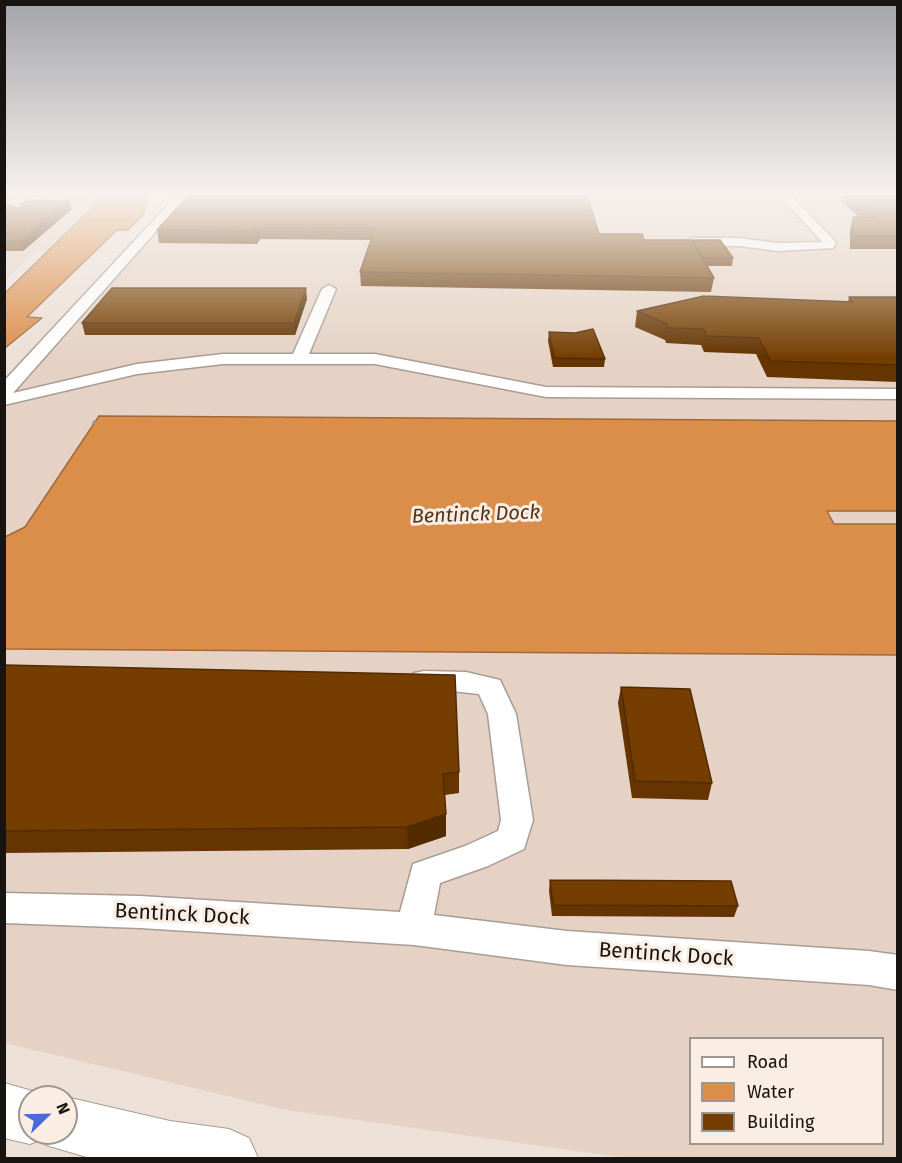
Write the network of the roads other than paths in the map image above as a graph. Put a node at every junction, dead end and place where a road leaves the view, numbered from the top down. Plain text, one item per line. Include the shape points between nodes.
1 (134, 249) edge
2 (329, 289) dead end
3 (299, 359) junction
4 (4, 392) edge
5 (897, 394) edge
6 (4, 400) edge
7 (395, 680) edge
8 (4, 908) edge
9 (414, 929) junction
10 (897, 973) edge
11 (78, 1128) edge
12 (229, 1158) edge

1 - 4 street
2 - 3 street
3 - 5 street via 375,359 546,392
3 - 6 street via 179,363
7 - 9 street via 466,681 490,687 502,714 517,820 512,839 425,874
8 - 9 street, Bentinck Dock
9 - 10 street, Bentinck Dock via 567,948
11 - 12 main road

